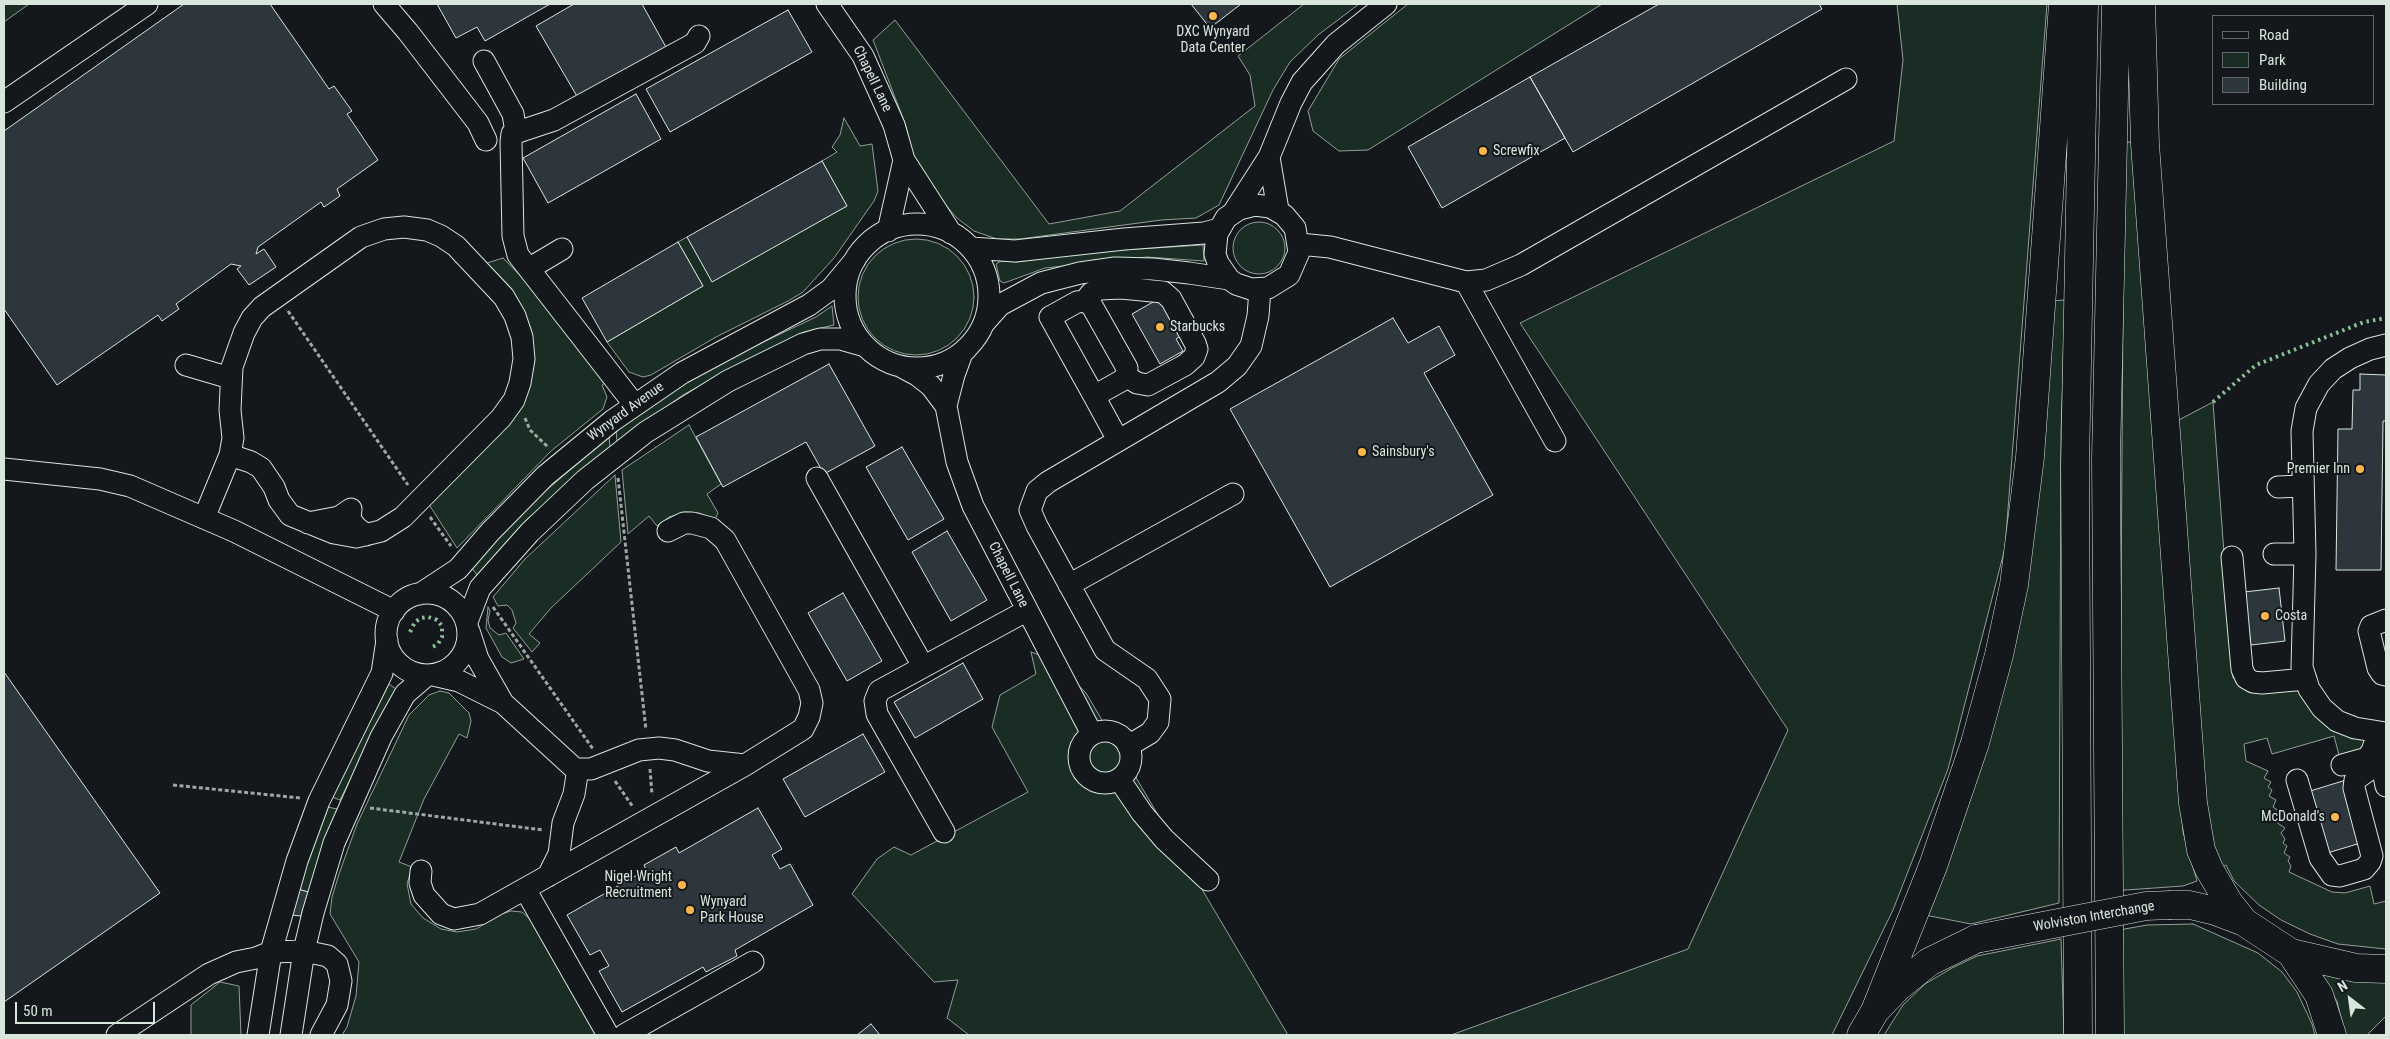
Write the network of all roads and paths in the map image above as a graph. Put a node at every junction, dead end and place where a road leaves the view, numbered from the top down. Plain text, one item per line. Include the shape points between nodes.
1 (147, 4) edge
2 (384, 4) edge
3 (827, 4) edge
4 (1386, 4) edge
5 (2063, 4) edge
6 (2084, 4) edge
7 (2116, 4) edge
8 (2141, 4) edge
9 (698, 36) dead end
10 (484, 61) dead end
11 (1846, 79) dead end
12 (4, 102) edge
13 (516, 132) junction
14 (486, 140) dead end
15 (1269, 157) junction
16 (904, 160) junction
17 (1278, 210) junction
18 (1232, 213) junction
19 (1219, 229) junction
20 (888, 230) junction
21 (951, 233) junction
22 (1299, 244) junction
23 (970, 248) junction
24 (562, 249) dead end
25 (855, 260) junction
26 (530, 268) junction
27 (1229, 278) junction
28 (1466, 282) junction
29 (1260, 289) junction
30 (1085, 301) junction
31 (984, 323) junction
32 (970, 344) junction
33 (2386, 345) edge
34 (866, 346) junction
35 (186, 365) dead end
36 (897, 365) junction
37 (1126, 376) junction
38 (230, 378) junction
39 (1094, 396) junction
40 (513, 402) junction
41 (634, 404) junction
42 (946, 406) junction
43 (1118, 440) junction
44 (1555, 441) dead end
45 (230, 455) junction
46 (561, 461) junction
47 (4, 469) edge
48 (817, 478) dead end
49 (2302, 486) junction
50 (2278, 487) dead end
51 (1233, 494) dead end
52 (204, 518) junction
53 (668, 531) dead end
54 (2274, 554) dead end
55 (2305, 554) junction
56 (2232, 557) dead end
57 (1069, 585) junction
58 (420, 594) junction
59 (394, 611) junction
60 (1026, 611) junction
61 (2386, 620) edge
62 (468, 625) junction
63 (387, 640) junction
64 (923, 666) junction
65 (430, 675) junction
66 (2386, 675) edge
67 (2306, 679) junction
68 (503, 703) junction
69 (1092, 734) junction
70 (2383, 744) edge
71 (1128, 746) junction
72 (687, 754) junction
73 (745, 765) junction
74 (2342, 765) dead end
75 (575, 769) junction
76 (1119, 779) junction
77 (2386, 786) edge
78 (684, 799) junction
79 (944, 832) dead end
80 (421, 870) dead end
81 (548, 876) junction
82 (1208, 880) dead end
83 (2369, 880) dead end
84 (525, 888) junction
85 (2244, 922) junction
86 (304, 951) junction
87 (271, 952) junction
88 (2291, 953) junction
89 (753, 962) dead end
90 (2386, 969) edge
91 (1874, 1011) junction
92 (117, 1035) edge
93 (258, 1035) edge
94 (291, 1035) edge
95 (321, 1035) edge
96 (608, 1035) edge
97 (624, 1035) edge
98 (1861, 1035) edge
99 (2078, 1035) edge
100 (2110, 1035) edge
101 (2332, 1035) edge

1 - 12 street
2 - 14 street via 478,123
3 - 16 street, Chapell Lane via 863,56 894,125
4 - 15 street via 1314,66 1290,103
5 - 91 highway via 2030,456 2014,585 1975,743 1933,866
6 - 99 highway via 2075,465
7 - 100 highway via 2106,458
8 - 85 highway via 2145,144 2195,827 2209,869
9 - 13 street via 695,43 554,120
10 - 13 street via 513,114
11 - 28 street via 1521,265 1486,280
13 - 26 street via 512,134 511,142 513,236 518,255
15 - 17 street
15 - 18 street
16 - 20 street, Chapell Lane
16 - 21 street, Chapell Lane
17 - 18 street via 1255,205
17 - 22 street via 1295,228
18 - 19 street
19 - 23 street via 1015,251
19 - 27 street via 1215,254
20 - 21 street, Wynyard Avenue via 920,224
20 - 25 street, Wynyard Avenue via 869,242
21 - 23 street, Wynyard Avenue
22 - 28 street via 1330,247
22 - 29 street via 1297,260 1289,275 1276,285
23 - 31 street, Wynyard Avenue via 984,270 988,284
24 - 26 street
25 - 34 street, Wynyard Avenue via 847,282 846,305 852,327
25 - 41 street, Wynyard Avenue via 831,289 809,305 682,372
26 - 41 street
27 - 29 street via 1243,287
27 - 31 street via 1153,268 1115,268 1080,273 1057,278 1019,294 1000,305
28 - 44 street
29 - 43 street via 1251,346 1237,366 1218,382
30 - 37 street via 1092,306 1127,368
30 - 37 street via 1100,289 1163,292 1171,298 1196,342 1194,357 1148,385
30 - 39 street via 1050,317
31 - 32 street, Wynyard Avenue
32 - 36 street, Wynyard Avenue via 960,354 936,365 923,368
32 - 42 street, Chapell Lane via 962,353
33 - 49 street via 2350,358 2319,384 2306,408 2303,423
34 - 36 street, Wynyard Avenue
34 - 62 street, Wynyard Avenue via 840,339 820,339 802,344 728,381 646,432 585,480 530,532 480,588
35 - 38 street
36 - 42 street, Chapell Lane via 931,386
37 - 39 street
38 - 40 street via 244,333 262,307 361,237 384,229 404,227 427,230 456,246 504,297 522,337 524,359
38 - 45 street via 234,438
39 - 43 street
40 - 45 street via 403,517 381,531 356,537 334,533 290,515 262,468
40 - 46 path via 524,415 530,430
41 - 46 street, Wynyard Avenue
42 - 60 street, Chapell Lane via 957,462 973,506
43 - 57 street via 1037,491 1030,510
45 - 52 street
46 - 58 street, Wynyard Avenue via 458,569
47 - 52 street via 100,479 130,486
48 - 64 street
49 - 50 street
49 - 55 street
51 - 57 street
52 - 59 street
53 - 73 street via 684,522 692,522 711,528 725,540 809,690 812,703 803,729
54 - 55 street
55 - 67 street via 2302,667
56 - 67 street via 2242,669 2246,678 2253,682
57 - 71 street via 1105,650 1147,679 1160,699 1158,722 1150,733
58 - 59 street via 402,602
58 - 62 street via 440,595 452,601
59 - 63 street via 387,624
60 - 64 street
60 - 69 street, Chapell Lane
61 - 66 street via 2371,626 2369,631 2378,668
62 - 65 street via 468,643 462,656 447,670
62 - 68 street via 478,659
63 - 65 street via 398,663 414,673
63 - 87 street via 382,673 318,801
64 - 79 street via 879,690 875,701 877,714
65 - 68 street via 459,681
65 - 86 street via 405,694 366,768 332,852
67 - 70 street via 2322,708 2337,720
68 - 75 street
69 - 71 street via 1113,732
69 - 76 street via 1079,752 1080,767 1097,782
70 - 74 street via 2367,758
70 - 77 street via 2382,766
70 - 83 street via 2354,780 2372,856 2364,869 2332,875 2320,858 2292,781 2311,870 2325,885 2335,889
71 - 76 street via 1130,761
72 - 73 street via 708,761
72 - 75 street via 659,748 639,750 590,769
72 - 78 street via 694,768 694,778
73 - 78 street
75 - 81 street via 577,783 563,823 560,854
76 - 82 street via 1164,839
78 - 81 street
80 - 84 street via 420,883 431,906 454,919 480,914
81 - 84 street
84 - 96 street
85 - 88 highway, Wolviston Interchange
85 - 91 highway, Wolviston Interchange, bridge via 2190,905 2146,906 1976,939 1929,962
86 - 87 street
86 - 94 street
86 - 95 street via 328,956 337,964 341,981 336,1005
87 - 92 street via 209,974
87 - 93 street
88 - 90 highway via 2356,968
88 - 101 highway, Wolviston Interchange via 2319,995
89 - 97 street
91 - 98 highway, Wolviston Interchange

